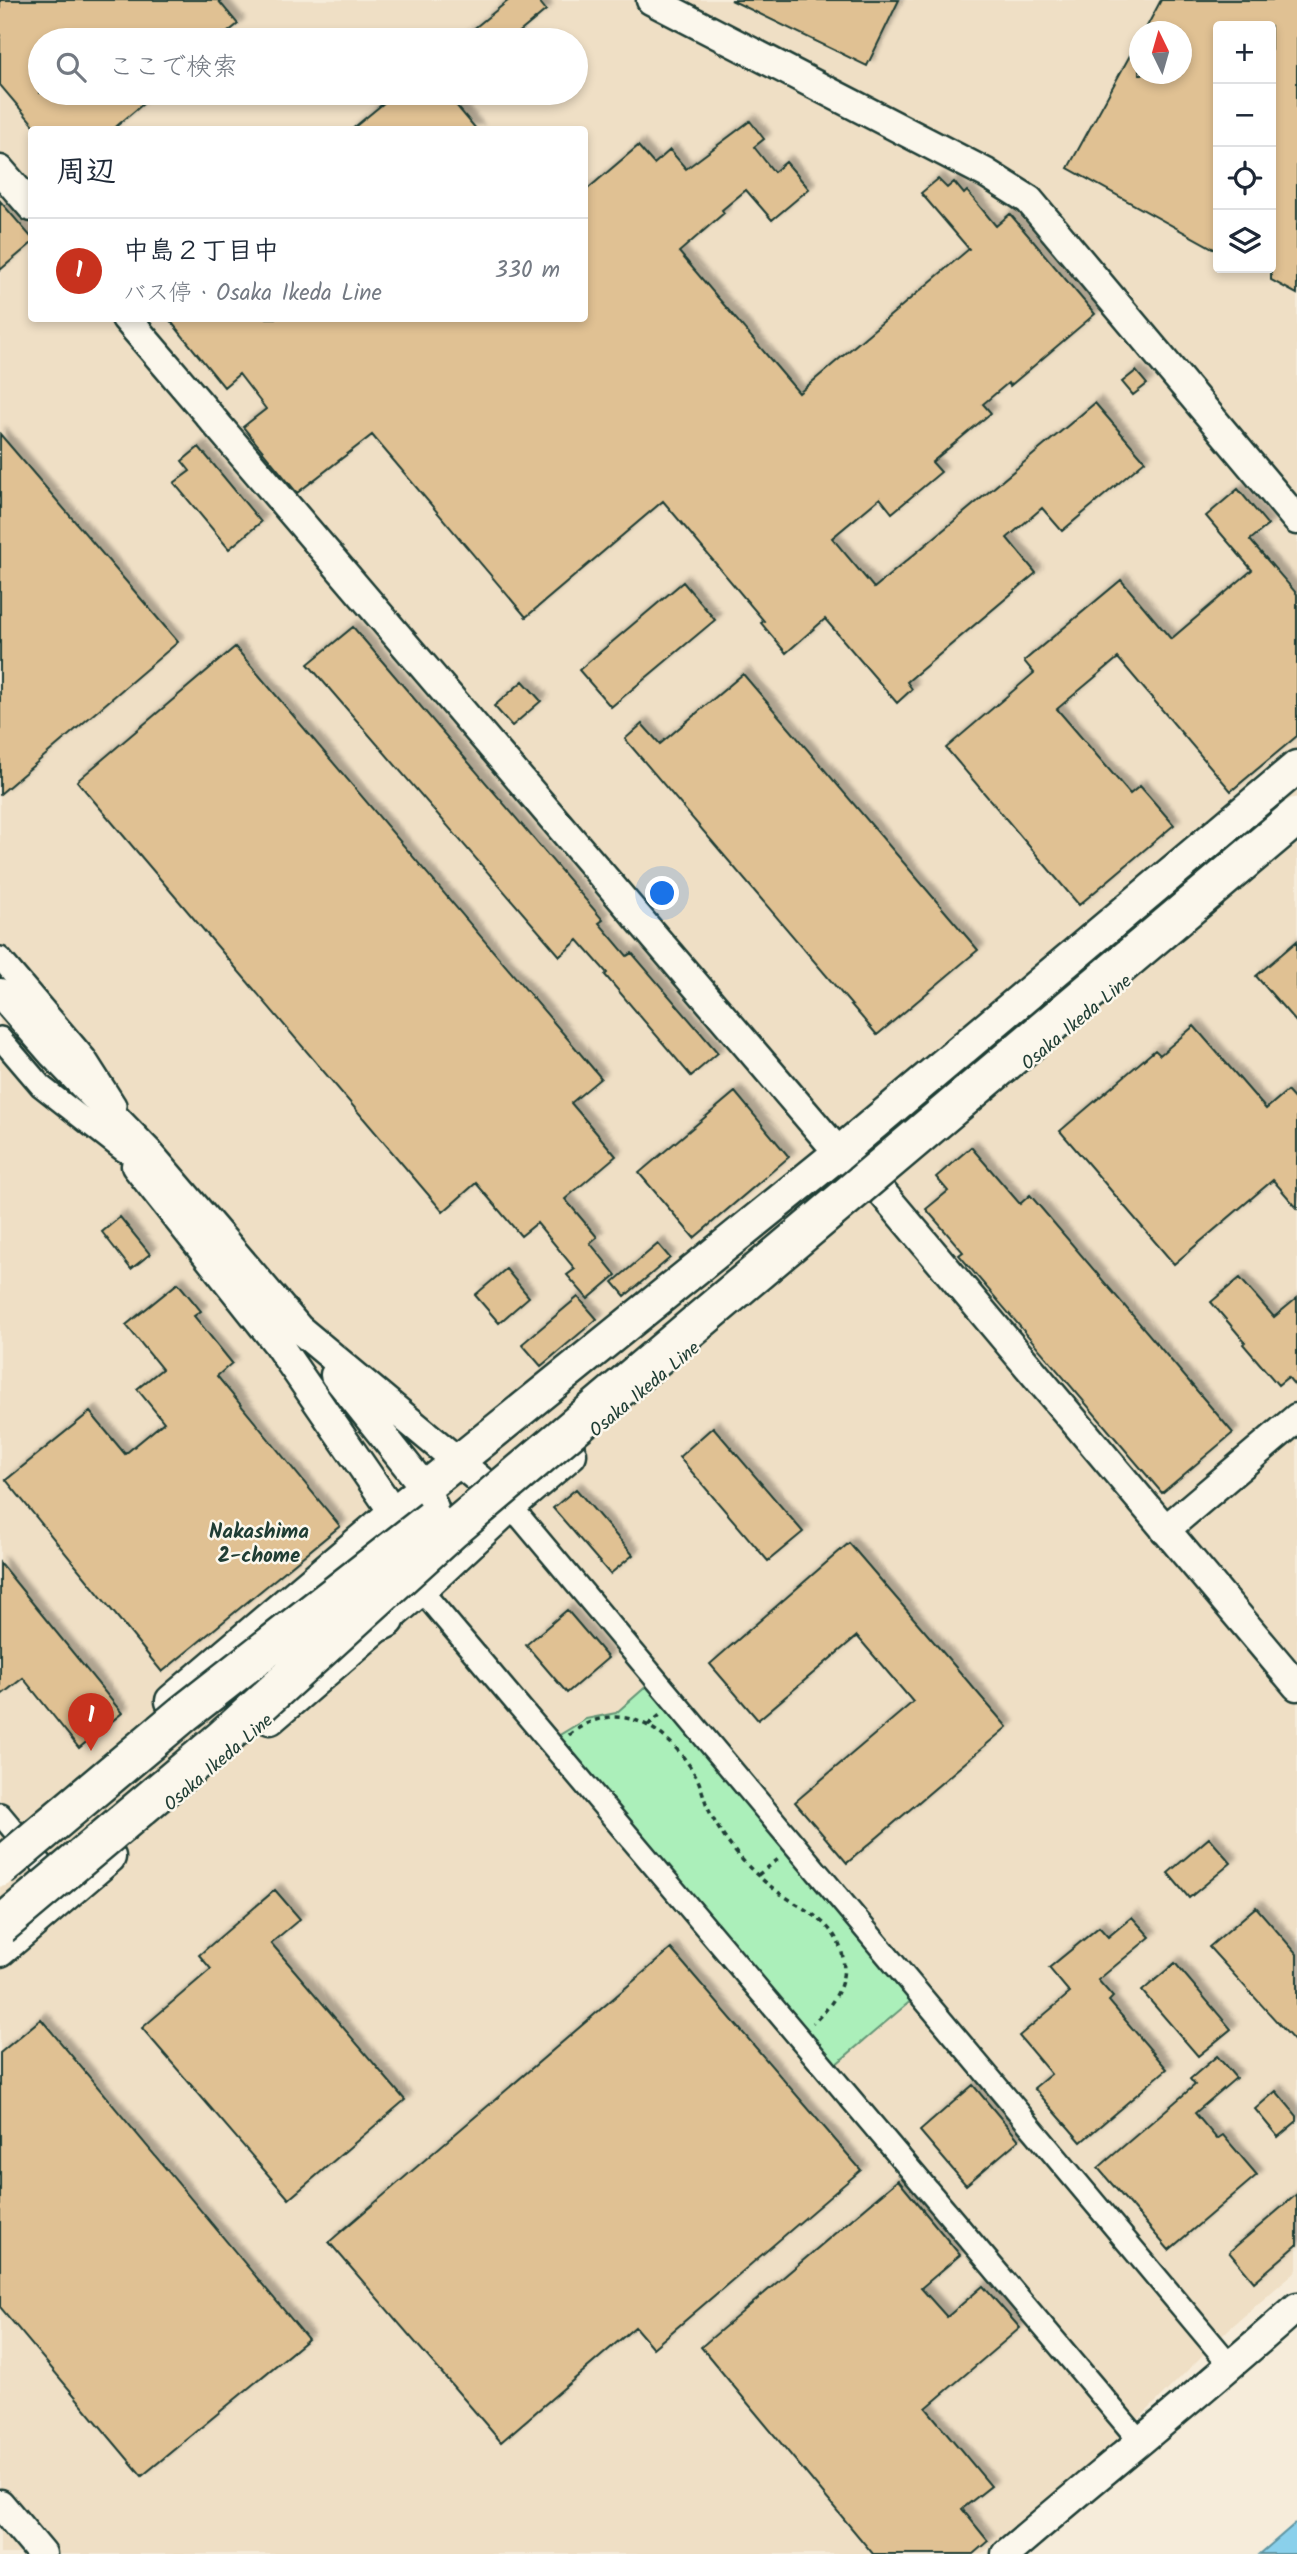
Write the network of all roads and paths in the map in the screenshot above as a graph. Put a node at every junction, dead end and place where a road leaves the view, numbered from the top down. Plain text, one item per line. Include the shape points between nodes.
1 (651, 0) edge
2 (0, 170) edge
3 (28, 202) edge
4 (129, 322) edge
5 (1297, 520) edge
6 (1297, 767) edge
7 (1297, 789) edge
8 (1297, 816) edge
9 (1297, 837) edge
10 (0, 958) edge
11 (0, 993) edge
12 (0, 1038) edge
13 (130, 1145) junction
14 (839, 1153) junction
15 (880, 1190) junction
16 (299, 1329) junction
17 (1297, 1418) edge
18 (457, 1462) junction
19 (425, 1488) junction
20 (510, 1505) junction
21 (394, 1513) junction
22 (1165, 1530) junction
23 (420, 1589) junction
24 (386, 1619) junction
25 (1297, 1686) edge
26 (658, 1717) dead end
27 (648, 1725) junction
28 (554, 1748) junction
29 (5, 1832) edge
30 (776, 1861) dead end
31 (0, 1868) edge
32 (758, 1875) junction
33 (67, 1894) junction
34 (0, 1900) edge
35 (0, 1926) edge
36 (0, 1950) edge
37 (798, 2036) junction
38 (1297, 2307) edge
39 (1231, 2366) junction
40 (1139, 2440) junction
41 (0, 2504) edge
42 (42, 2554) edge
43 (1006, 2554) edge

1 - 5 street via 986,173 1029,201
2 - 3 street
4 - 14 street
6 - 14 main road
7 - 31 highway, bridge via 434,1517 183,1714
8 - 35 highway, bridge via 452,1530 222,1739
9 - 15 main road, Osaka Ikeda Line
10 - 13 street via 85,1058
11 - 13 street
12 - 13 street via 41,1086
13 - 16 street
13 - 21 street via 277,1343
14 - 15 street
14 - 18 main road
15 - 20 main road, Osaka Ikeda Line
15 - 22 street
16 - 18 street
16 - 19 street
17 - 22 street
18 - 19 main road
18 - 20 street
19 - 21 main road
19 - 23 street via 435,1510 439,1538 434,1563
20 - 23 main road, Osaka Ikeda Line
20 - 39 street
21 - 23 street
21 - 29 main road
22 - 25 street
23 - 24 main road, Osaka Ikeda Line
23 - 28 street
24 - 33 main road, Osaka Ikeda Line
24 - 34 highway via 291,1659
26 - 27 path
27 - 28 path via 622,1717 598,1719
27 - 32 path via 695,1773 720,1833
28 - 37 street
29 - 33 street
30 - 32 path
32 - 37 path via 821,1920 842,1952 843,1978 833,2002
33 - 36 main road, Osaka Ikeda Line
37 - 40 street
38 - 39 street
39 - 40 street
40 - 43 street
41 - 42 street

